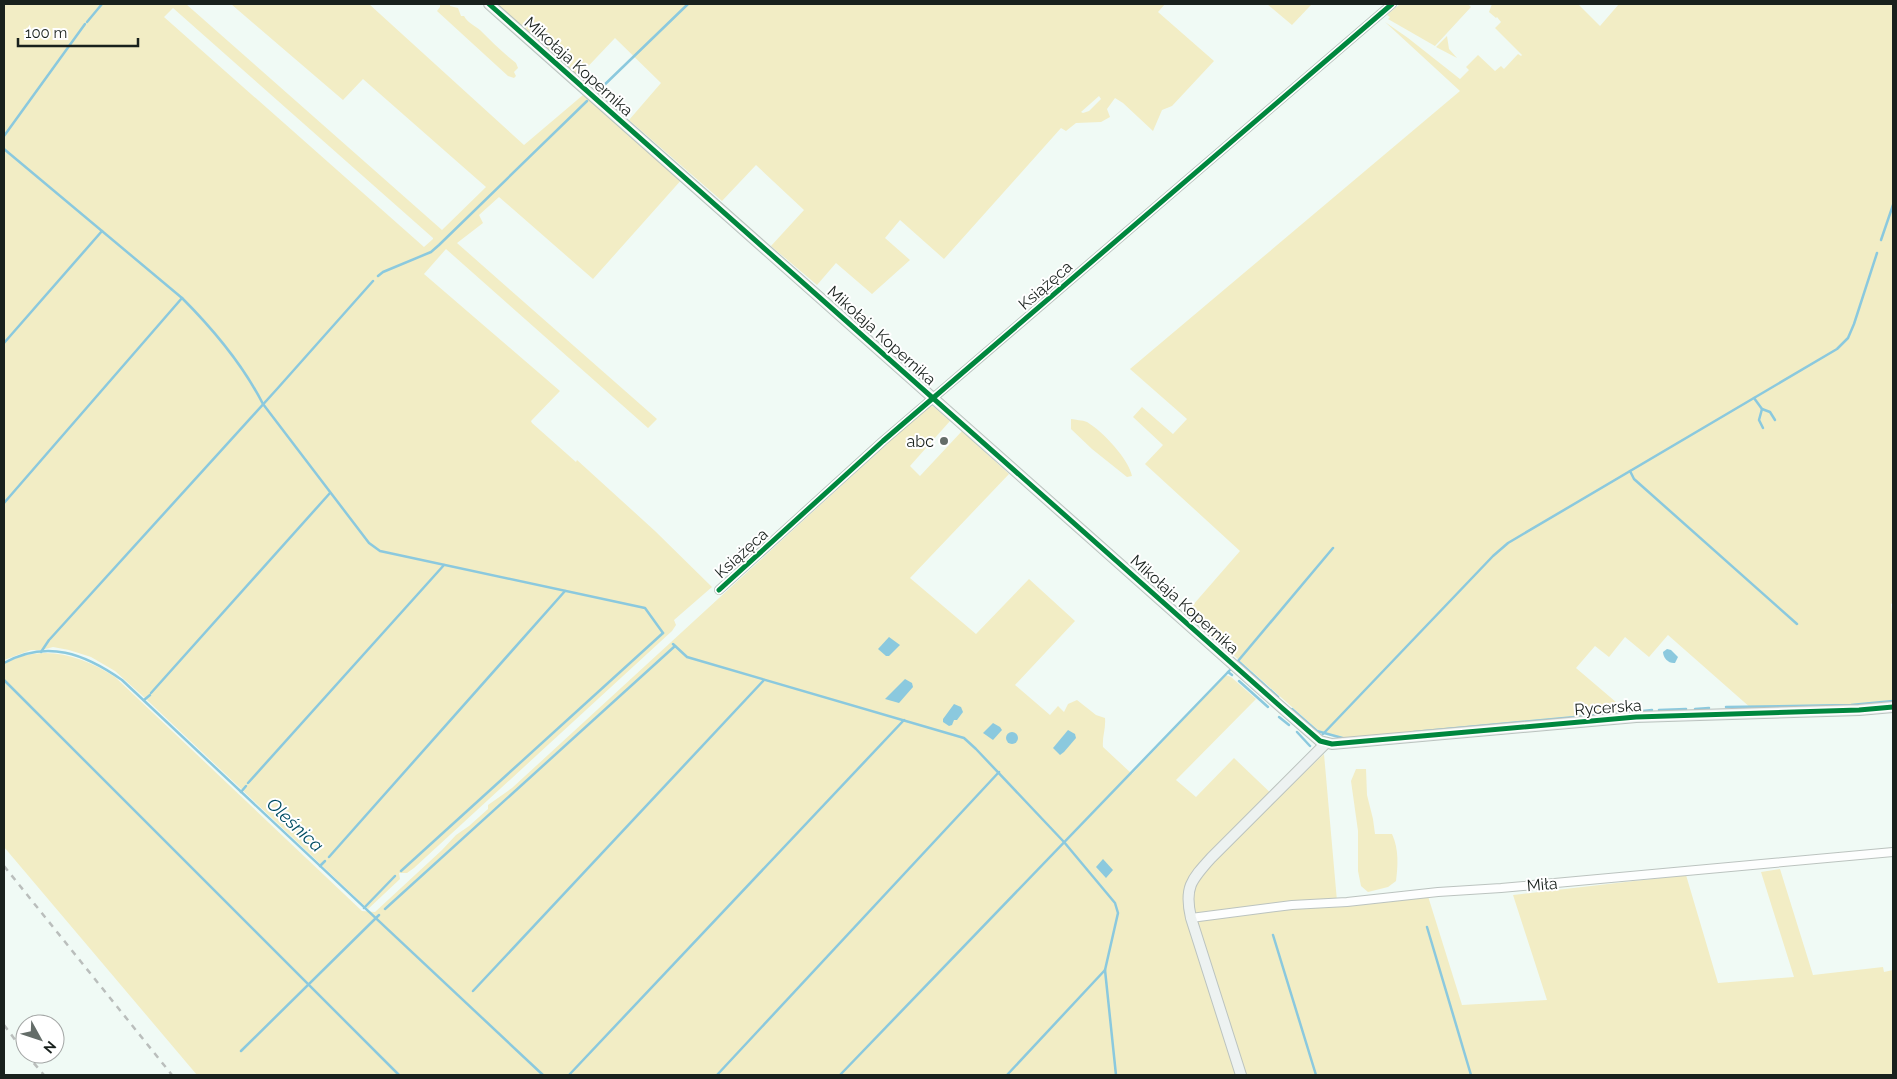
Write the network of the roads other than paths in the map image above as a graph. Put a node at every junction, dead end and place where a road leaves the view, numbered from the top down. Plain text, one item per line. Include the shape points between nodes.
1 (489, 4) edge
2 (1392, 4) edge
3 (934, 398) junction
4 (719, 590) dead end
5 (1893, 707) edge
6 (1326, 743) junction
7 (1893, 852) edge
8 (1191, 918) junction
9 (1242, 1075) edge

1 - 3 street, Mikołaja Kopernika
2 - 3 street, Książęca
3 - 4 street, Książęca
3 - 6 street, Mikołaja Kopernika via 1315,738
5 - 6 street, Rycerska via 1636,717
6 - 8 street via 1197,874 1189,890
7 - 8 street, Miła via 1292,905
8 - 9 street

